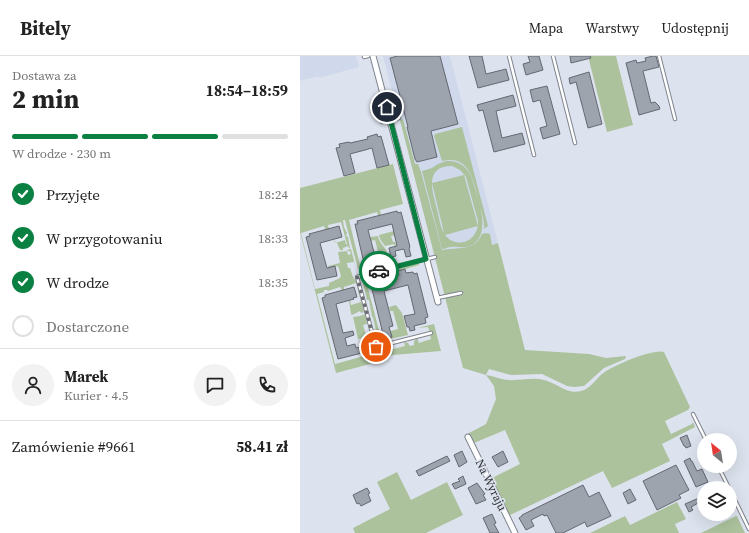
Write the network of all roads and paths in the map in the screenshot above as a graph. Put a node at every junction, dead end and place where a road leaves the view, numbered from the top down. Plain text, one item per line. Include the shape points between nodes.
1 (368, 56) edge
2 (373, 56) edge
3 (509, 56) edge
4 (553, 56) edge
5 (659, 56) edge
6 (364, 57) dead end
7 (399, 118) dead end
8 (675, 119) dead end
9 (390, 120) junction
10 (382, 122) dead end
11 (575, 143) dead end
12 (534, 155) dead end
13 (435, 257) dead end
14 (426, 259) junction
15 (461, 293) dead end
16 (437, 300) joint
17 (431, 333) dead end
18 (693, 414) dead end
19 (702, 433) edge
20 (468, 437) dead end
21 (737, 504) edge
22 (749, 529) edge
23 (515, 533) edge

1 - 6 lane
2 - 9 street
3 - 12 lane
4 - 11 lane
5 - 8 lane
7 - 9 lane
9 - 10 lane
9 - 14 street
13 - 14 lane
14 - 16 street
14 - 17 lane via 357,277 376,347
15 - 16 lane
18 - 19 lane
20 - 23 street, Na Wyraju
21 - 22 lane

